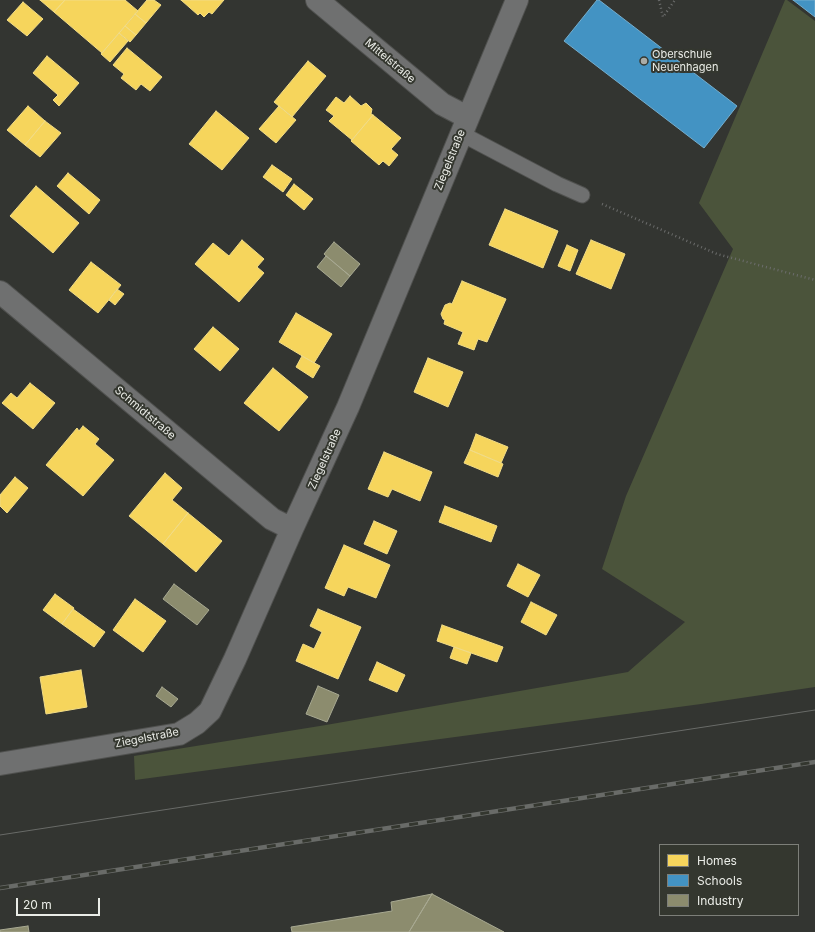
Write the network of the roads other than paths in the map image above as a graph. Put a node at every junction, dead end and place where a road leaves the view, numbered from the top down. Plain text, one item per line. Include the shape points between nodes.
1 (317, 0) edge
2 (517, 0) edge
3 (464, 125) junction
4 (582, 195) road end
5 (0, 292) edge
6 (292, 529) junction
7 (0, 764) edge

1 - 3 street, Mittelstraße
2 - 3 street, Ziegelstraße
3 - 4 lane via 557,184
3 - 6 street, Ziegelstraße via 348,407
5 - 6 street, Schmidtstraße via 272,519
6 - 7 street, Ziegelstraße via 210,711 197,723 179,734

